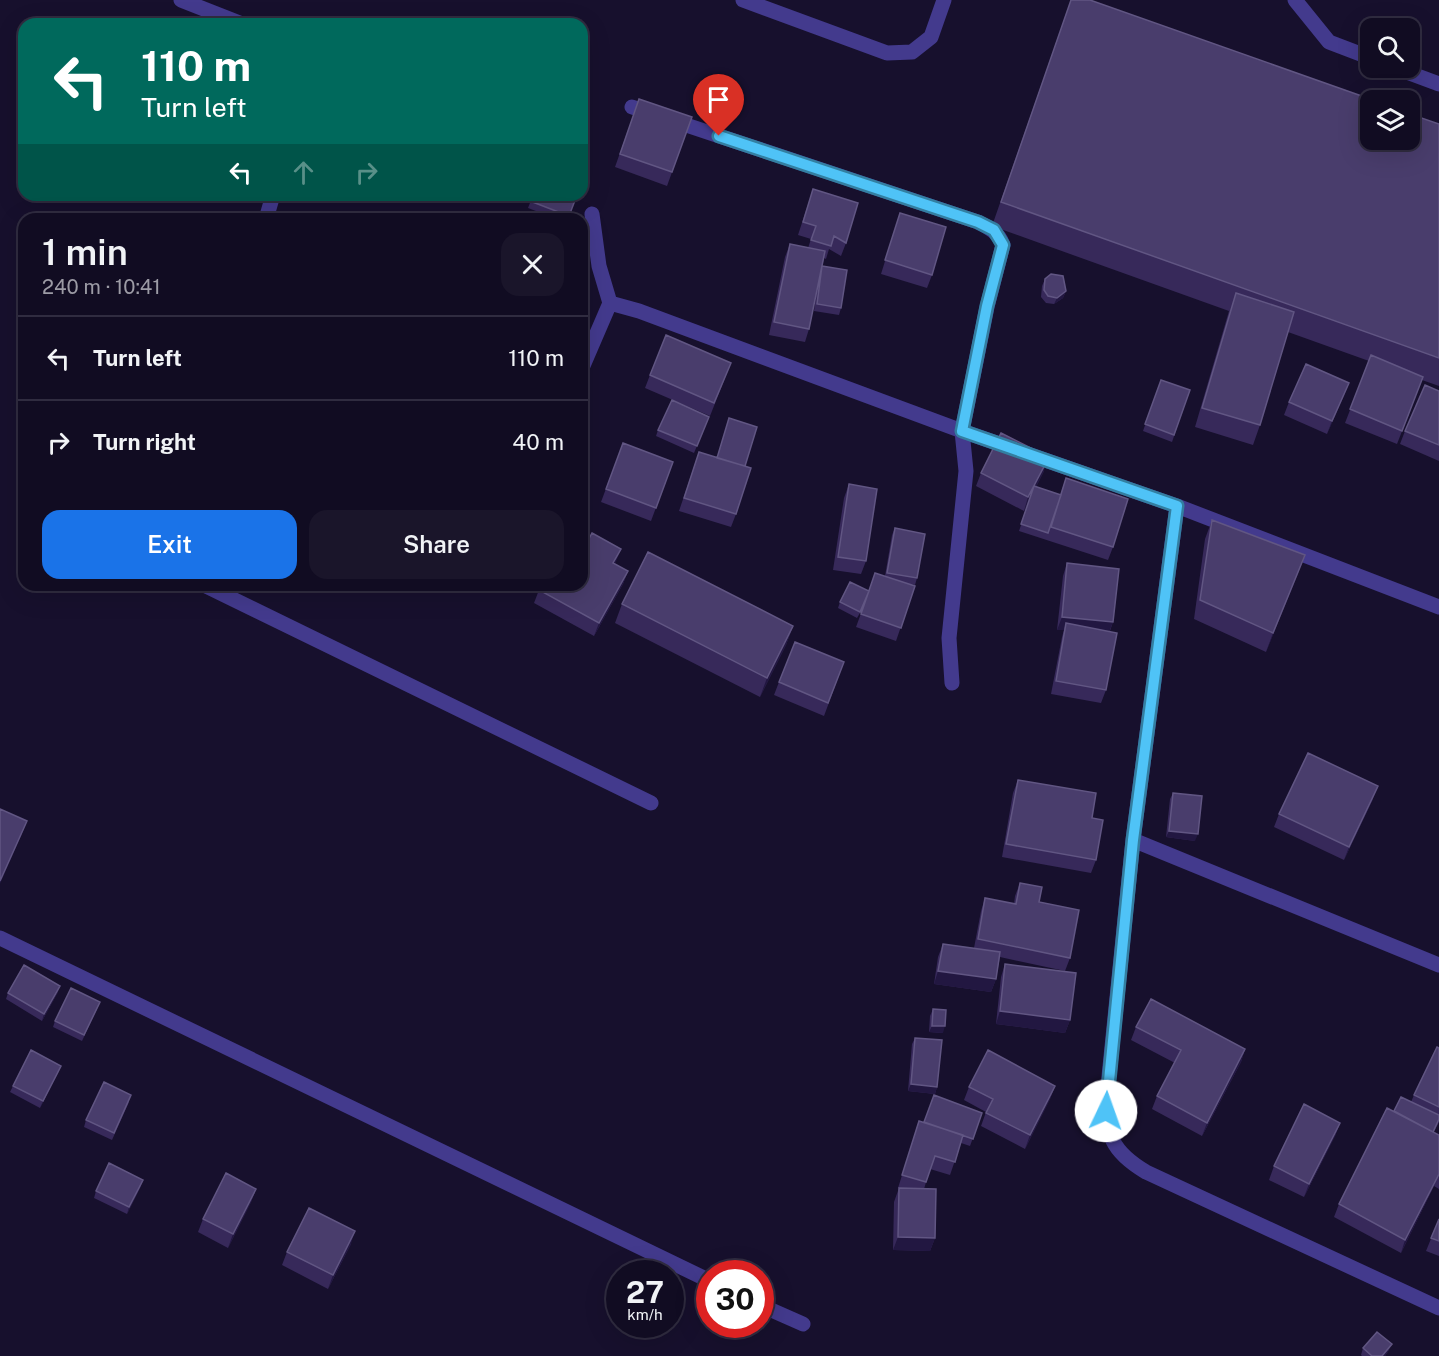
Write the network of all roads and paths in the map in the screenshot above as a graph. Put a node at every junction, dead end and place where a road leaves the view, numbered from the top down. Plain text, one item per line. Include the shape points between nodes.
1 (182, 0) edge
2 (743, 0) edge
3 (944, 0) edge
4 (1295, 0) edge
5 (227, 18) edge
6 (1360, 54) edge
7 (1420, 77) edge
8 (1439, 84) edge
9 (632, 107) dead end
10 (592, 214) dead end
11 (610, 303) junction
12 (588, 354) edge
13 (962, 431) junction
14 (1177, 506) junction
15 (216, 591) edge
16 (1439, 607) edge
17 (952, 683) dead end
18 (651, 803) dead end
19 (1133, 840) junction
20 (0, 938) edge
21 (1439, 965) edge
22 (696, 1274) edge
23 (1439, 1308) edge
24 (774, 1311) edge
25 (803, 1324) dead end

1 - 5 street
2 - 3 street via 887,53 912,52 931,37
4 - 6 street via 1329,42
7 - 8 street
9 - 13 street via 994,230 1003,245
10 - 11 street via 599,266
11 - 12 street
11 - 13 street via 711,336
13 - 14 street
13 - 17 street via 966,471 949,638
14 - 16 street
14 - 19 street
15 - 18 street
19 - 21 street
19 - 23 street via 1106,1125 1125,1160
20 - 22 street
24 - 25 street

